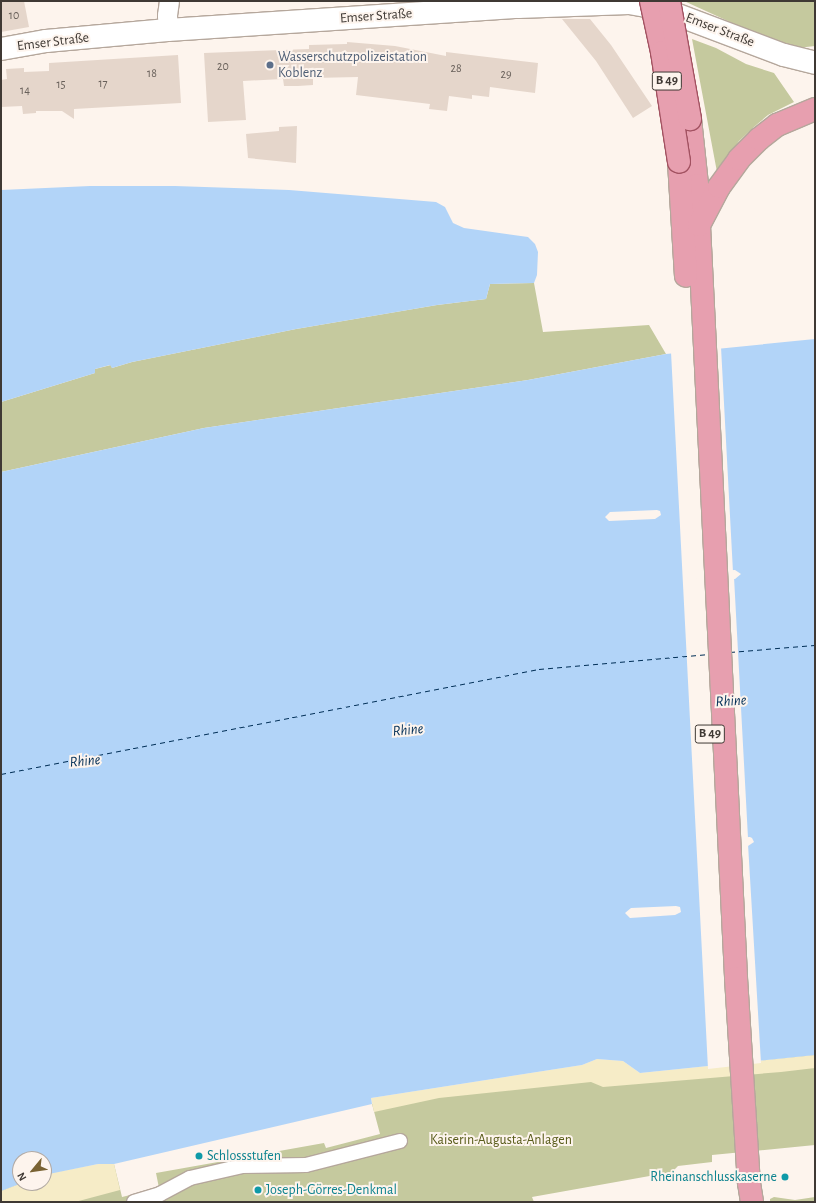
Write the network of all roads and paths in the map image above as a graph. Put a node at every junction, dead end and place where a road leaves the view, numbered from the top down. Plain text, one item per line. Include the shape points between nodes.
1 (169, 1) edge
2 (651, 1) edge
3 (669, 1) edge
4 (168, 30) junction
5 (1, 49) edge
6 (815, 63) edge
7 (807, 112) edge
8 (698, 226) junction
9 (693, 282) junction
10 (400, 1141) dead end
11 (743, 1193) edge
12 (134, 1202) edge

1 - 4 street
2 - 9 main road, B 49, bridge via 662,52 679,162
3 - 8 main road, B 49, bridge via 696,163
4 - 5 street, Emser Straße via 46,41
4 - 6 street, Emser Straße via 525,6 629,3 662,9 784,55
7 - 8 main road via 777,125 739,159 718,187
8 - 9 main road, B 49
9 - 11 main road, B 49
10 - 12 street via 306,1165 242,1166 190,1178 160,1194

